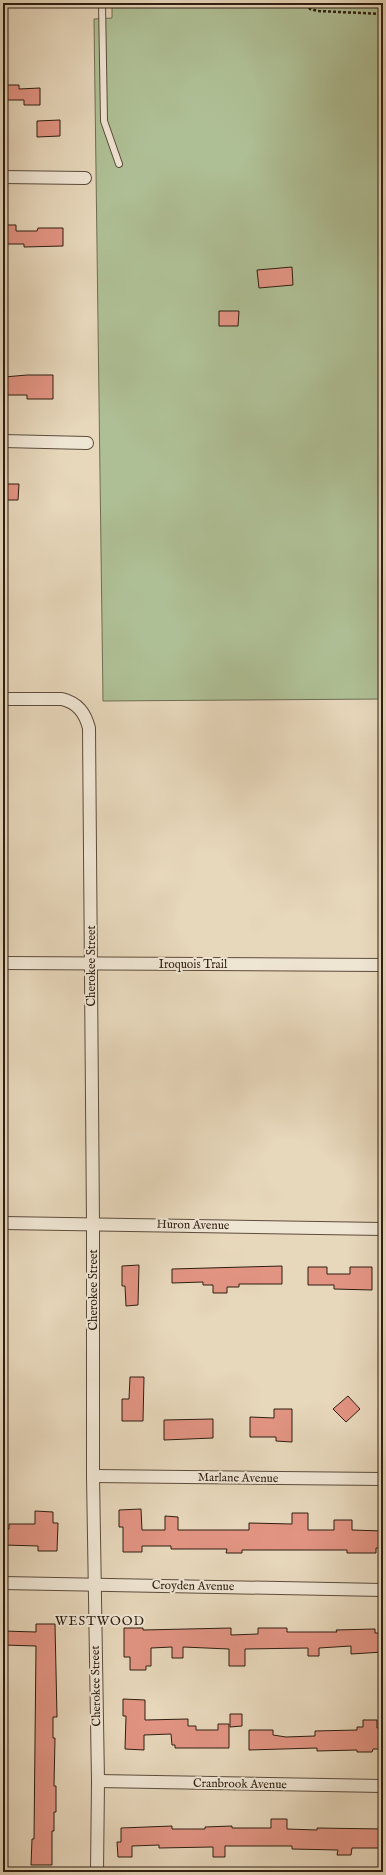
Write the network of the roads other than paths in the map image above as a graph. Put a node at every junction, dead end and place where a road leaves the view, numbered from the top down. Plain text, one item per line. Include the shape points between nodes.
1 (102, 3) edge
2 (119, 164) dead end
3 (3, 177) edge
4 (85, 178) dead end
5 (3, 441) edge
6 (87, 443) dead end
7 (3, 699) edge
8 (3, 963) edge
9 (91, 963) junction
10 (383, 965) edge
11 (3, 1223) edge
12 (93, 1223) junction
13 (383, 1228) edge
14 (93, 1476) junction
15 (383, 1479) edge
16 (3, 1583) edge
17 (95, 1584) junction
18 (383, 1590) edge
19 (98, 1781) junction
20 (383, 1786) edge
21 (97, 1872) edge

1 - 2 lane via 104,121
3 - 4 street
5 - 6 street
7 - 9 street, Cherokee Street via 62,699 70,701 81,710 86,719 89,728
8 - 9 street, Iroquois Trail
9 - 10 street, Iroquois Trail
9 - 12 street, Cherokee Street
11 - 12 street, Huron Avenue
12 - 13 street, Huron Avenue
12 - 14 street, Cherokee Street
14 - 15 street, Marlane Avenue
14 - 17 street, Cherokee Street
16 - 17 street, Croyden Avenue
17 - 18 street, Croyden Avenue
17 - 19 street, Cherokee Street
19 - 20 street, Cranbrook Avenue
19 - 21 street, Cherokee Street

